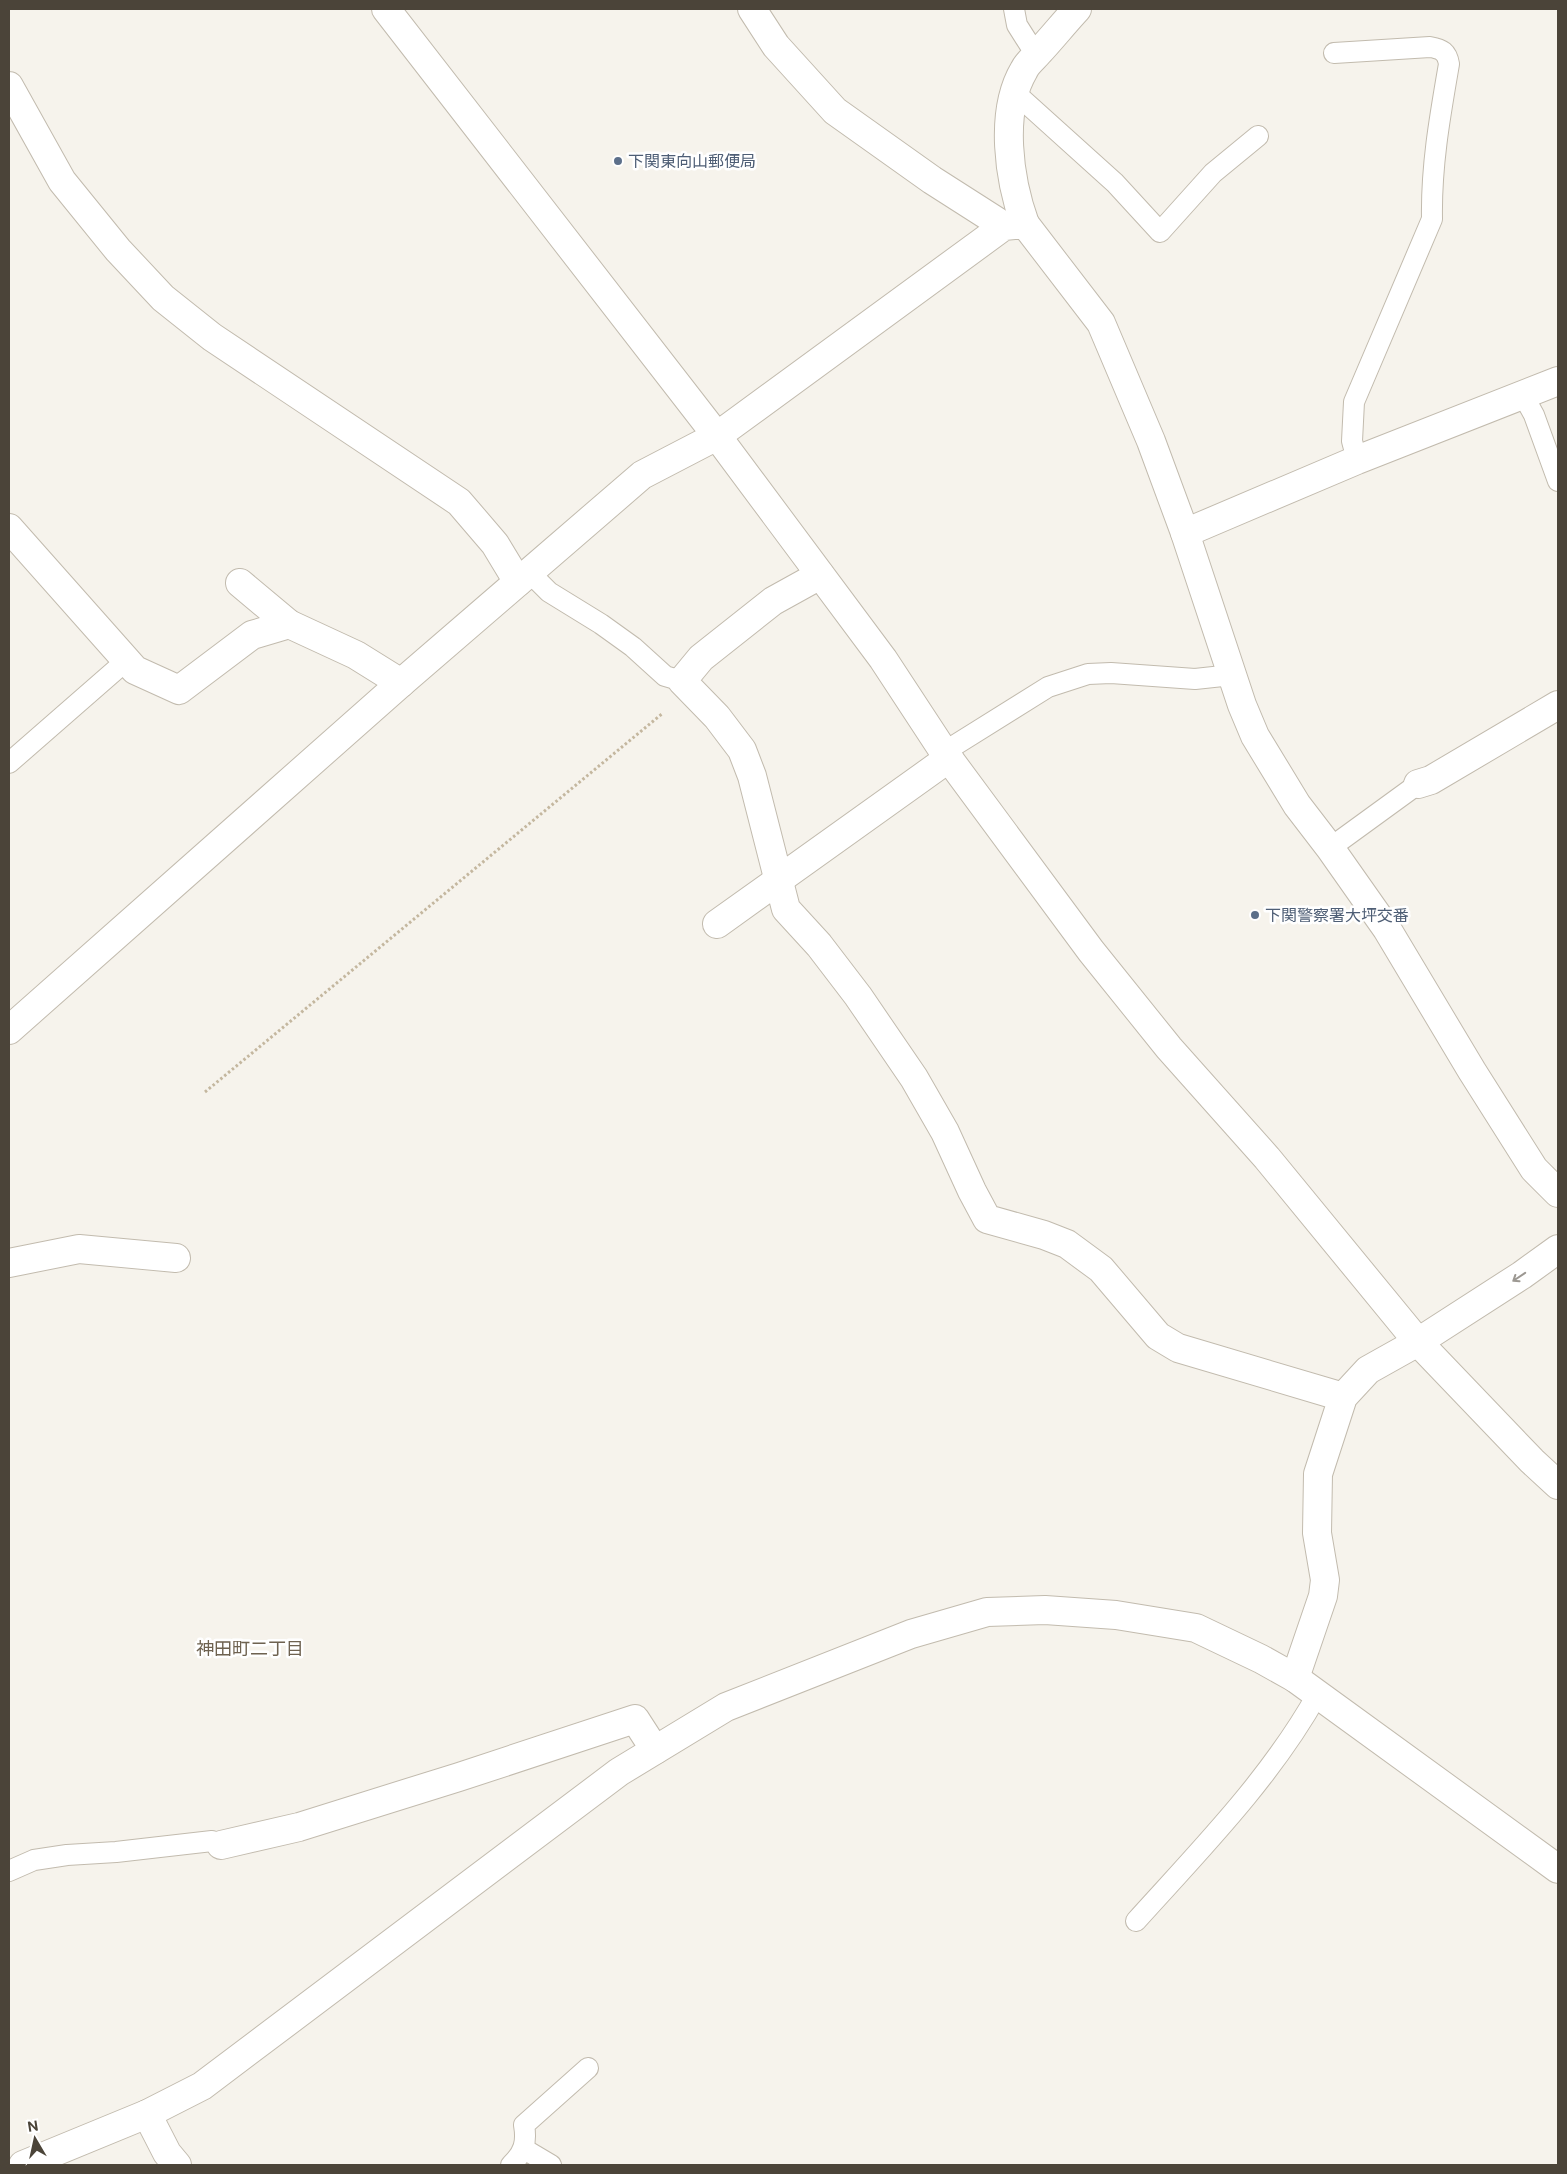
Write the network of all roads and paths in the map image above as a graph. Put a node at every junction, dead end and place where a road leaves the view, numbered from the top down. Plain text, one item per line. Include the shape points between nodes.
1 (386, 9) edge
2 (752, 9) edge
3 (1014, 9) edge
4 (1077, 9) edge
5 (1334, 53) dead end
6 (1036, 55) junction
7 (9, 86) edge
8 (1014, 92) junction
9 (1258, 136) dead end
10 (1014, 225) junction
11 (1558, 381) edge
12 (1523, 395) junction
13 (717, 436) junction
14 (1357, 460) junction
15 (1558, 481) edge
16 (9, 528) edge
17 (1185, 533) junction
18 (820, 575) junction
19 (523, 577) junction
20 (240, 583) dead end
21 (289, 624) junction
22 (126, 660) junction
23 (1232, 675) junction
24 (401, 683) junction
25 (686, 686) junction
26 (1558, 705) edge
27 (947, 755) junction
28 (9, 763) edge
29 (1418, 784) joint
30 (1330, 848) junction
31 (779, 879) junction
32 (717, 924) dead end
33 (9, 1030) edge
34 (205, 1092) dead end
35 (1558, 1193) edge
36 (1558, 1248) edge
37 (176, 1258) dead end
38 (9, 1263) edge
39 (1418, 1342) junction
40 (1343, 1397) junction
41 (1558, 1485) edge
42 (1294, 1678) junction
43 (1317, 1695) junction
44 (656, 1750) junction
45 (221, 1844) joint
46 (1558, 1869) edge
47 (9, 1872) edge
48 (1136, 1921) dead end
49 (588, 2068) dead end
50 (147, 2114) junction
51 (524, 2149) junction
52 (23, 2165) edge
53 (176, 2165) edge
54 (512, 2165) edge
55 (551, 2165) edge

1 - 13 street
2 - 10 street via 776,46 835,111 932,180
3 - 6 lane via 1017,25
4 - 6 street
5 - 14 lane via 1430,47 1440,48 1447,54 1449,64 1435,144 1432,219 1354,402 1352,441
6 - 8 street via 1024,68
7 - 19 street via 62,182 163,298 212,337 459,502
8 - 9 lane via 1115,183 1160,232 1213,173
8 - 10 street via 1009,139 1018,205
10 - 13 street
10 - 17 street via 1101,323 1151,441
11 - 12 street
12 - 14 street
12 - 15 lane via 1534,415
13 - 18 street
13 - 19 street via 642,475
14 - 17 street
16 - 22 street
17 - 23 street
18 - 25 street via 773,601 702,658
18 - 27 street via 883,659
19 - 24 street
19 - 25 lane via 601,624 665,676
20 - 21 street
21 - 22 street via 252,636 179,690 135,670
21 - 24 street via 356,655
22 - 28 lane
23 - 27 lane via 1195,679 1111,673 1088,674 1066,680 1048,687
23 - 30 street via 1255,736 1297,805
24 - 33 street
25 - 31 street via 717,717 742,750
25 - 34 path
26 - 29 street via 1431,780
27 - 31 street
27 - 39 street via 1091,951
29 - 30 lane
30 - 35 street via 1387,929 1534,1169
31 - 32 street
31 - 40 street via 786,909 818,945 914,1078 945,1132 987,1218 1067,1244 1101,1269 1158,1336 1178,1348
36 -> 39 street
37 - 38 street via 79,1249
39 - 40 street via 1368,1370
39 - 41 street
40 - 42 street via 1318,1474 1318,1533 1326,1580
42 - 43 street
42 - 44 street via 1196,1628 1098,1614 1045,1610 987,1612 911,1634 726,1707
43 - 46 street
43 - 48 lane via 1301,1724 1260,1778
44 - 45 street via 634,1719 308,1824
44 - 50 street via 619,1772 202,2086
45 - 47 lane via 212,1841 67,1854 34,1860
49 - 51 lane via 524,2125
50 - 52 street
50 - 53 street
51 - 54 lane
51 - 55 lane

